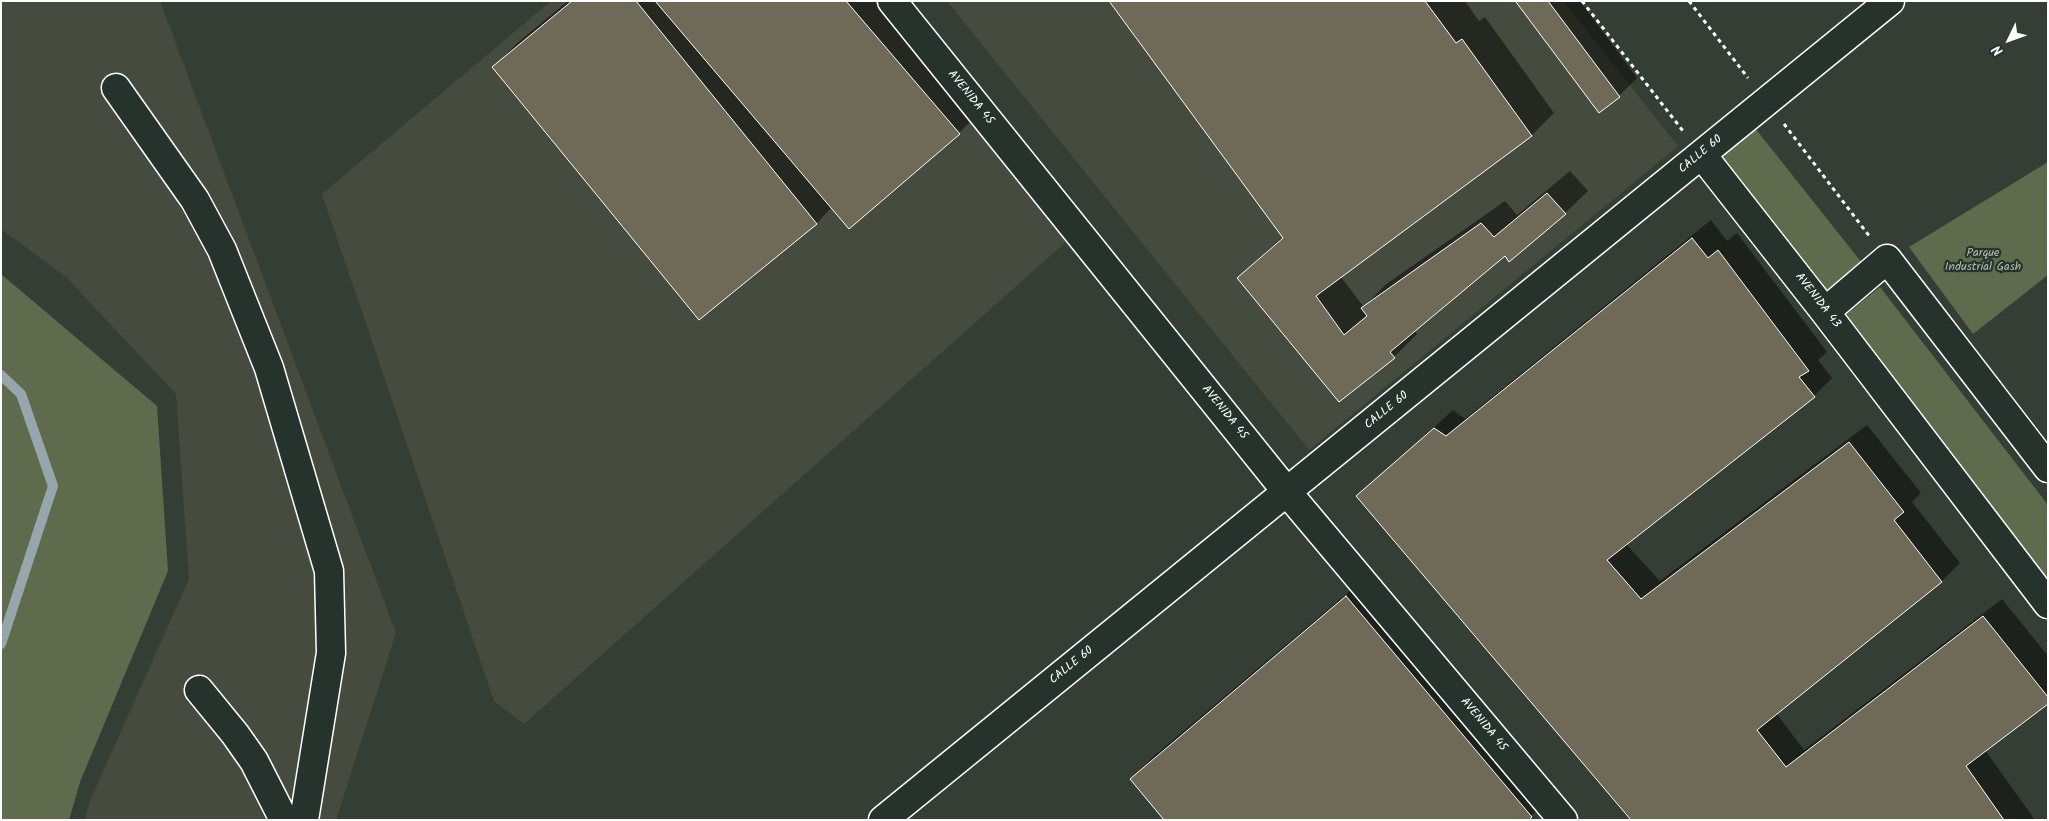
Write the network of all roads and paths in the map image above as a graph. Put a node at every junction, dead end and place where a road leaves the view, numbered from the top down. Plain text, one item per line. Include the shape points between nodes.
1 (892, 1) edge
2 (1582, 1) edge
3 (1689, 1) edge
4 (1890, 1) edge
5 (116, 88) dead end
6 (1766, 101) junction
7 (1702, 155) junction
8 (1887, 259) junction
9 (1825, 312) junction
10 (2048, 468) edge
11 (1287, 492) junction
12 (2048, 604) edge
13 (198, 690) dead end
14 (284, 820) edge
15 (304, 820) edge
16 (883, 820) edge
17 (1563, 820) edge

1 - 11 street, AVENIDA 45
2 - 7 path
3 - 6 path
4 - 6 street, CALLE 60
5 - 15 street via 195,200 222,250 268,368 329,571 331,653
6 - 7 street, CALLE 60
6 - 8 path
7 - 9 street, AVENIDA 43
7 - 11 street, CALLE 60
8 - 9 street
8 - 10 street
9 - 12 street, AVENIDA 43
11 - 16 street, CALLE 60
11 - 17 street, AVENIDA 45
13 - 14 street via 254,761

